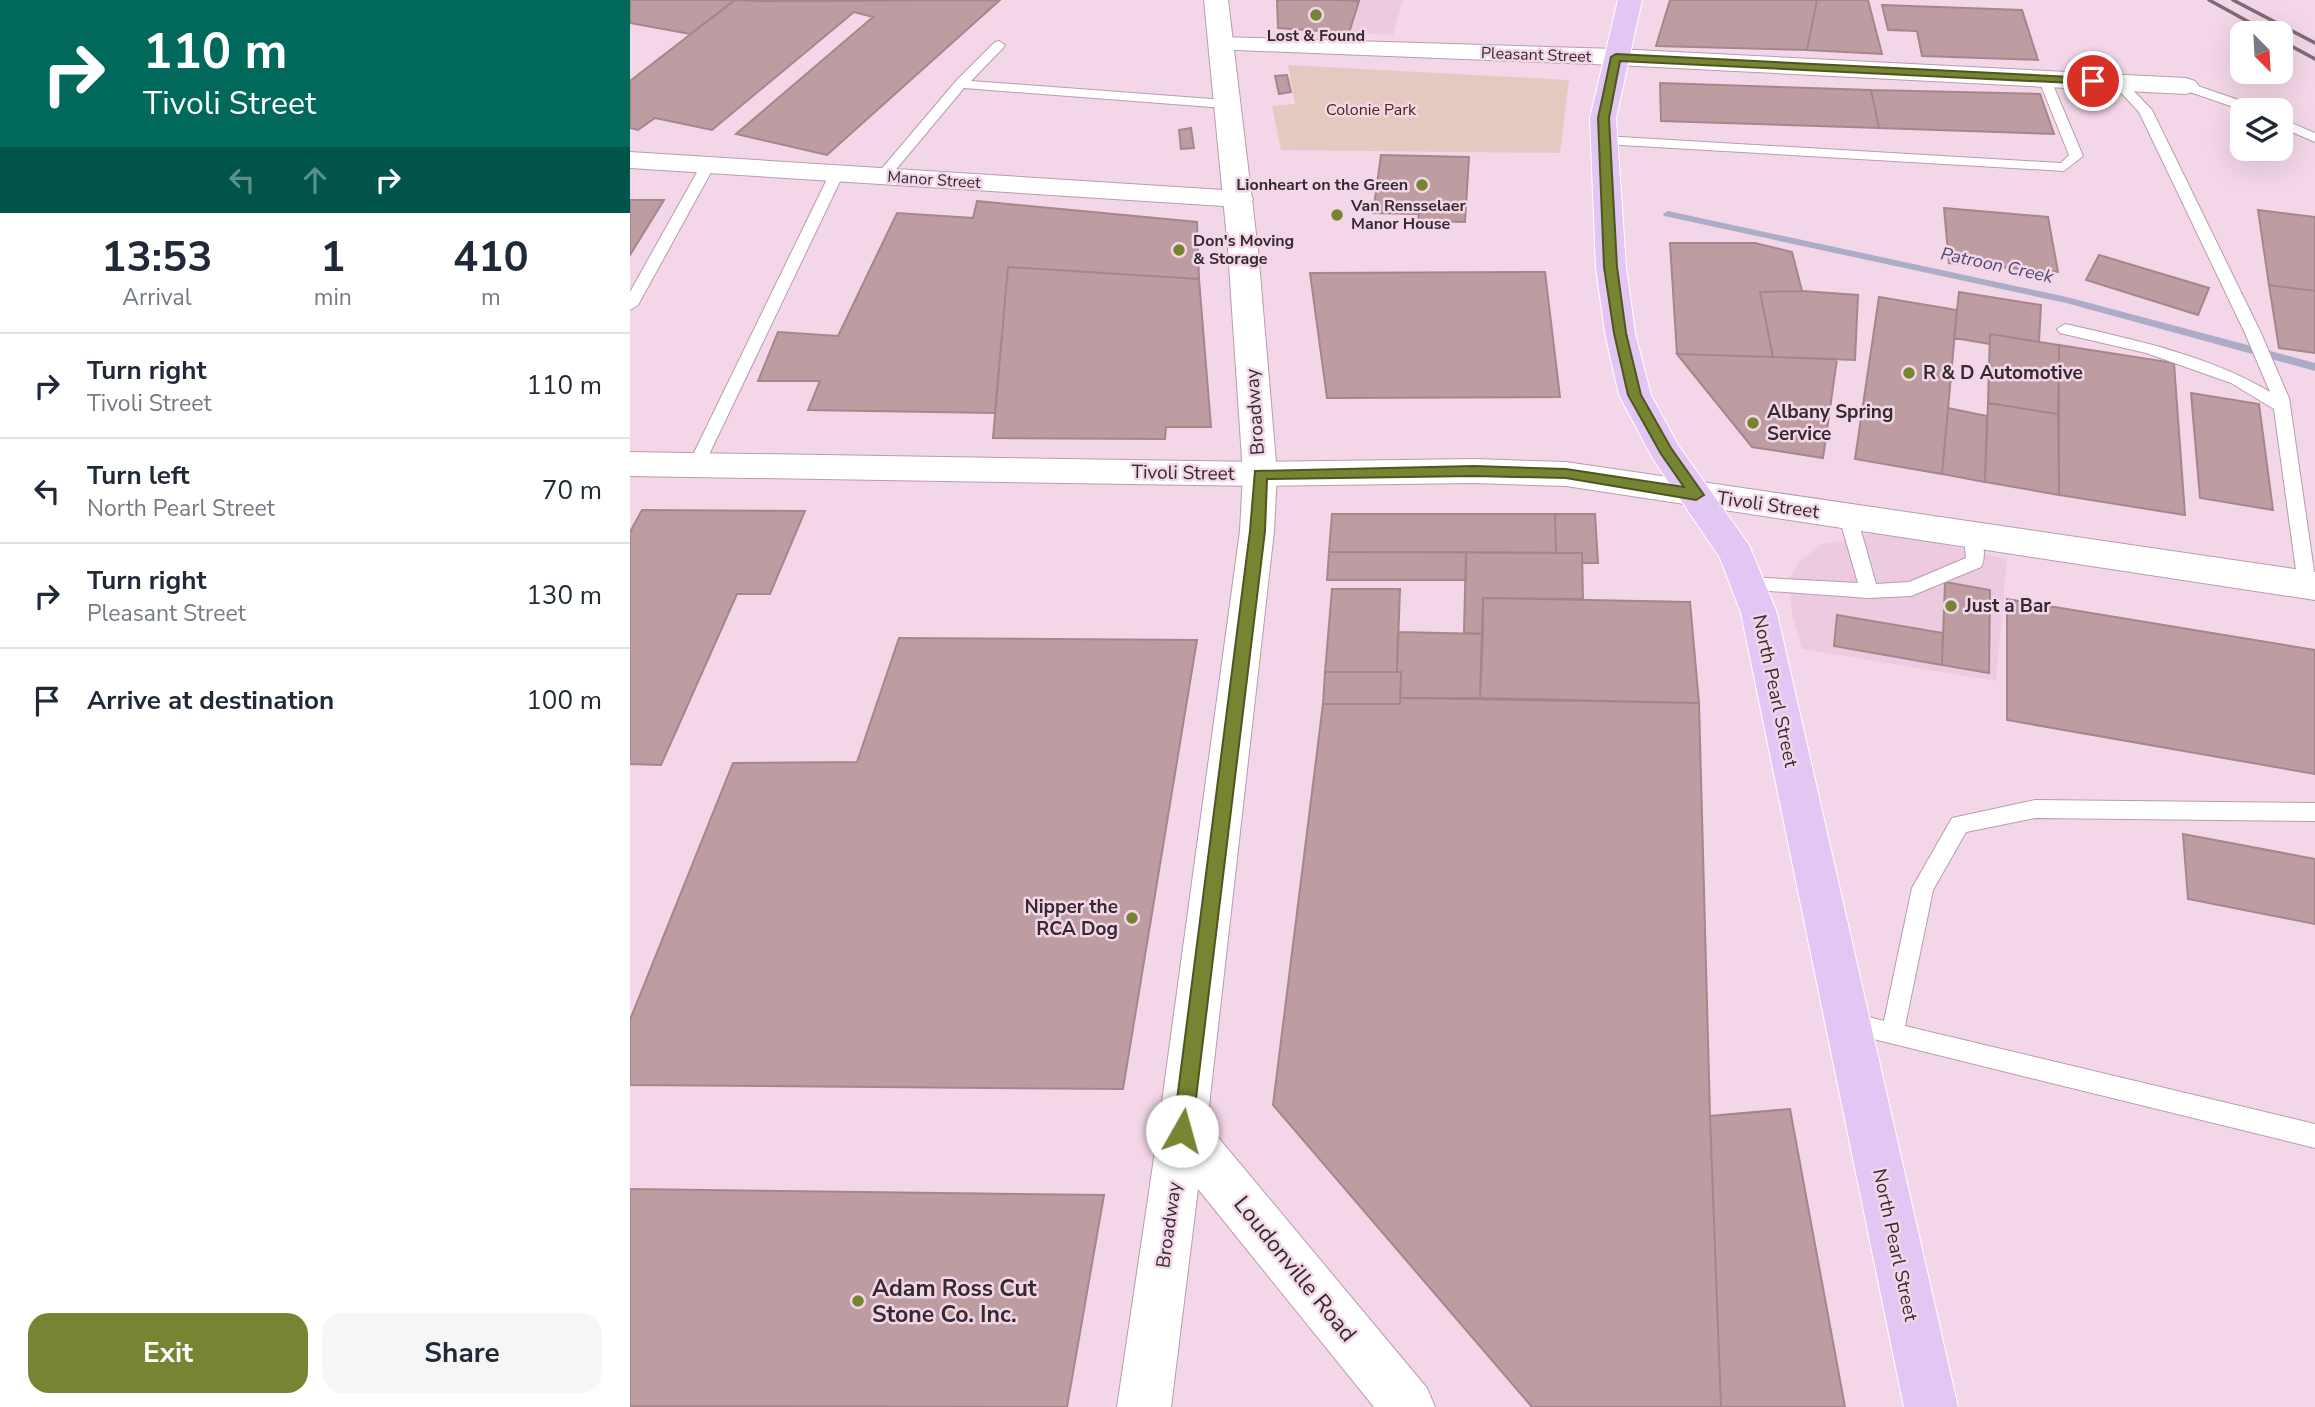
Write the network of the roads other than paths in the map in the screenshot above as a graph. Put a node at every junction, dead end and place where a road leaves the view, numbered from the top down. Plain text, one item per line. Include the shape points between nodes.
1 (1216, 0) edge
2 (1630, 0) edge
3 (1221, 44) junction
4 (999, 45) dead end
5 (1616, 57) junction
6 (2044, 78) junction
7 (2117, 82) junction
8 (961, 84) junction
9 (2186, 86) joint
10 (2230, 102) edge
11 (1225, 104) junction
12 (2293, 128) edge
13 (2315, 138) edge
14 (1604, 140) junction
15 (630, 160) edge
16 (708, 165) junction
17 (837, 173) junction
18 (883, 176) junction
19 (1239, 199) junction
20 (630, 305) edge
21 (2065, 329) dead end
22 (2252, 331) joint
23 (2282, 402) junction
24 (630, 464) edge
25 (696, 465) junction
26 (1260, 474) junction
27 (1696, 495) junction
28 (1848, 517) junction
29 (1973, 536) junction
30 (1748, 584) junction
31 (2311, 586) edge
32 (1869, 591) junction
33 (2315, 813) edge
34 (1847, 1023) junction
35 (1892, 1034) junction
36 (1182, 1131) junction
37 (2315, 1136) edge
38 (1144, 1407) edge
39 (1408, 1407) edge
40 (1931, 1407) edge

1 - 3 street, Broadway
2 - 5 main road, North Pearl Street
3 - 5 street, Pleasant Street
3 - 11 street, Broadway
4 - 8 lane
5 - 6 street, Pleasant Street
5 - 14 main road, North Pearl Street via 1603,118
6 - 7 street, Pleasant Street
6 - 14 lane via 2076,156 2064,167
7 - 9 street, Pleasant Street
7 - 22 lane via 2145,110
8 - 11 lane
8 - 18 lane
9 - 10 lane
11 - 19 street, Broadway
12 - 13 lane
14 - 27 main road, North Pearl Street via 1611,267 1635,395 1665,451
15 - 16 street, Manor Street
16 - 17 street, Manor Street
16 - 20 lane
17 - 18 street, Manor Street
17 - 25 lane
18 - 19 street, Manor Street
19 - 26 street, Broadway
21 - 23 lane via 2150,349 2237,379
22 - 23 lane
23 - 31 lane
24 - 25 street, Tivoli Street
25 - 26 street, Tivoli Street
26 - 27 street, Tivoli Street via 1566,474
26 - 36 street, Broadway via 1257,531
27 - 28 street, Tivoli Street
27 - 30 main road, North Pearl Street via 1736,554
28 - 29 street, Tivoli Street
28 - 32 lane
29 - 31 street, Tivoli Street
29 - 32 lane via 1975,562 1911,589
30 - 32 lane
30 - 34 main road, North Pearl Street via 1759,614
33 - 35 lane via 2035,809 1959,824 1923,888
34 - 35 lane
34 - 40 main road, North Pearl Street
35 - 37 lane
36 - 38 street, Broadway
36 - 39 street, Loudonville Road

